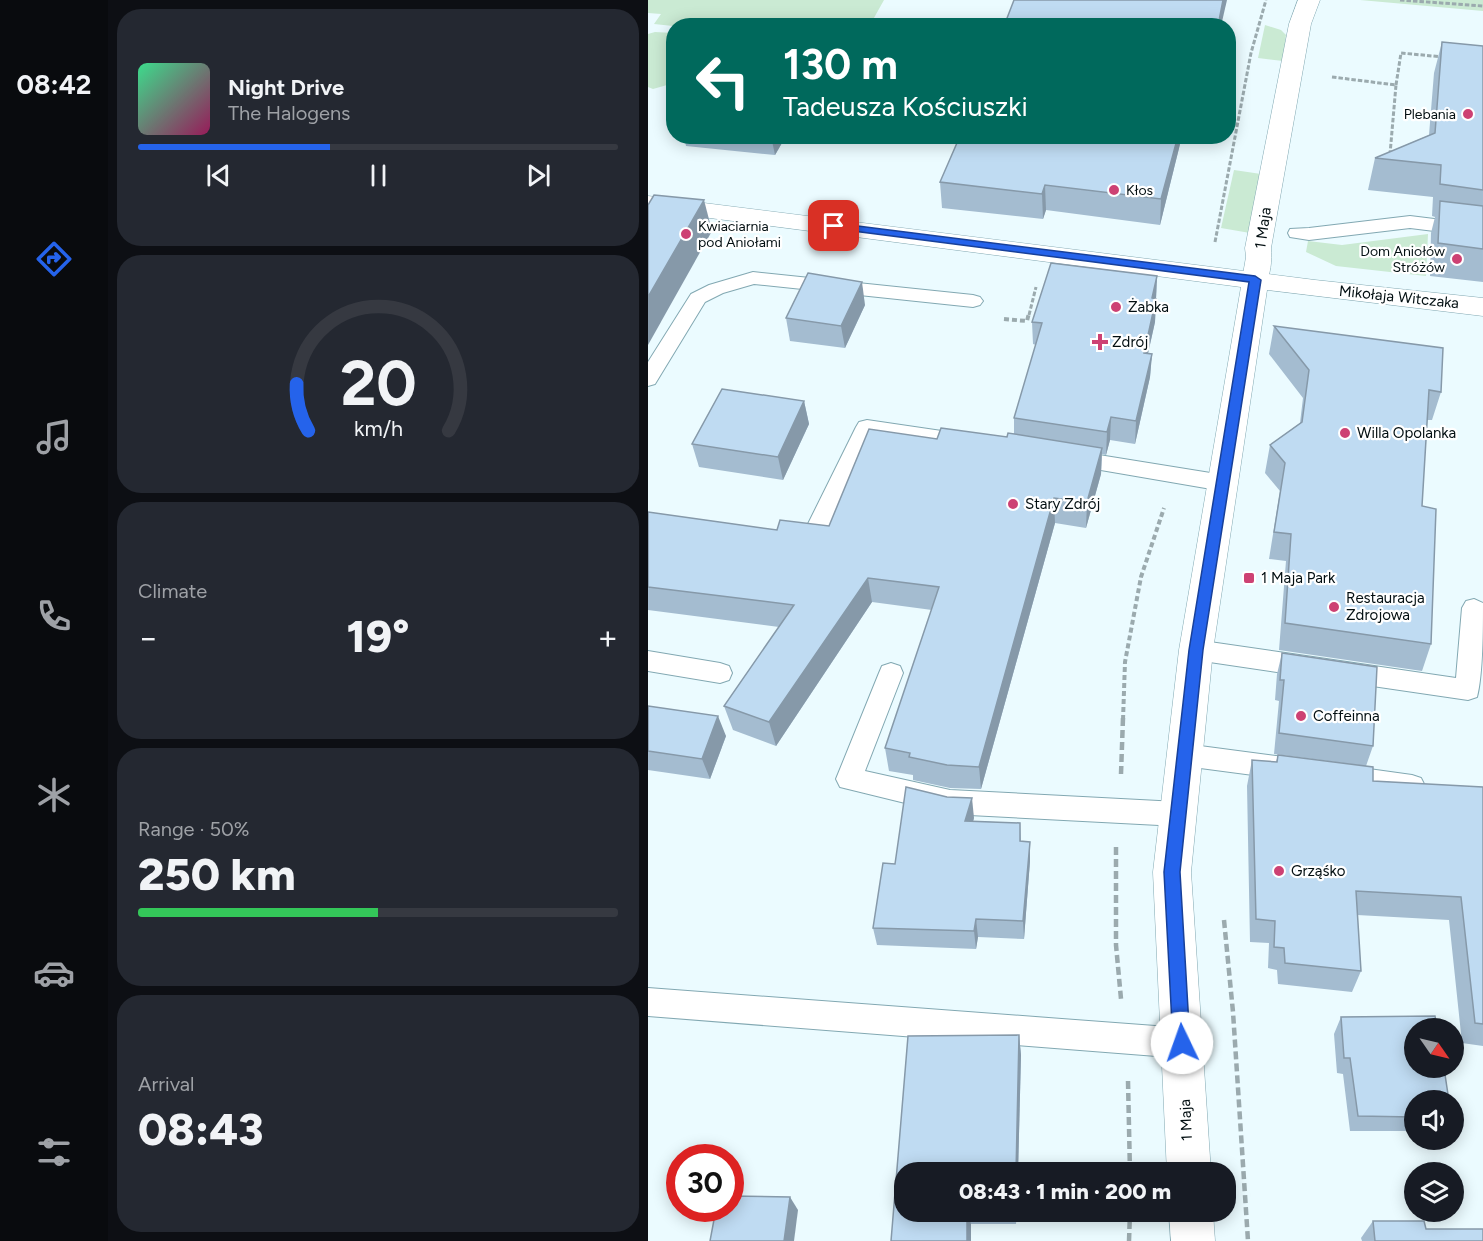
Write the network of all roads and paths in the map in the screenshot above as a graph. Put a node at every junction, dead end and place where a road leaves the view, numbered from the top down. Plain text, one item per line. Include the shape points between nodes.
1 (1266, 0) edge
2 (1309, 0) edge
3 (1400, 0) edge
4 (1459, 0) edge
5 (1458, 5) junction
6 (1483, 6) edge
7 (1448, 57) edge
8 (1332, 77) dead end
9 (1396, 85) junction
10 (1236, 133) edge
11 (1234, 144) edge
12 (1389, 163) dead end
13 (648, 203) edge
14 (1483, 231) edge
15 (1297, 233) dead end
16 (1216, 241) dead end
17 (1255, 280) junction
18 (1037, 283) dead end
19 (973, 301) dead end
20 (1483, 307) edge
21 (1026, 321) dead end
22 (648, 379) edge
23 (994, 446) edge
24 (1052, 455) edge
25 (1223, 483) junction
26 (813, 536) edge
27 (1474, 608) dead end
28 (1196, 650) junction
29 (648, 660) edge
30 (720, 673) dead end
31 (891, 673) dead end
32 (1185, 755) junction
33 (1436, 789) edge
34 (1178, 814) junction
35 (648, 1002) edge
36 (1182, 1043) junction
37 (1188, 1162) edge
38 (1130, 1222) edge
39 (1192, 1222) edge
40 (1130, 1241) edge
41 (1193, 1241) edge

1 - 10 path via 1251,52
2 - 17 street, 1 Maja via 1300,24
3 - 5 path
4 - 5 path
5 - 6 path
7 - 9 path via 1401,53
8 - 9 path
9 - 12 path
11 - 16 path
13 - 17 street, Mikołaja Witczaka
14 - 15 lane via 1410,222
17 - 20 street, Mikołaja Witczaka
17 - 25 street, 1 Maja
18 - 21 path
19 - 22 lane via 753,278 698,298
23 - 26 lane via 867,427
24 - 25 lane
25 - 28 street, 1 Maja
27 - 28 lane via 1468,690
28 - 32 street, 1 Maja
29 - 30 lane
31 - 34 lane via 849,779 950,802
32 - 33 lane
32 - 34 street, 1 Maja
34 - 36 street, 1 Maja via 1172,872
35 - 36 lane
36 - 37 street, 1 Maja
38 - 40 path
39 - 41 street

